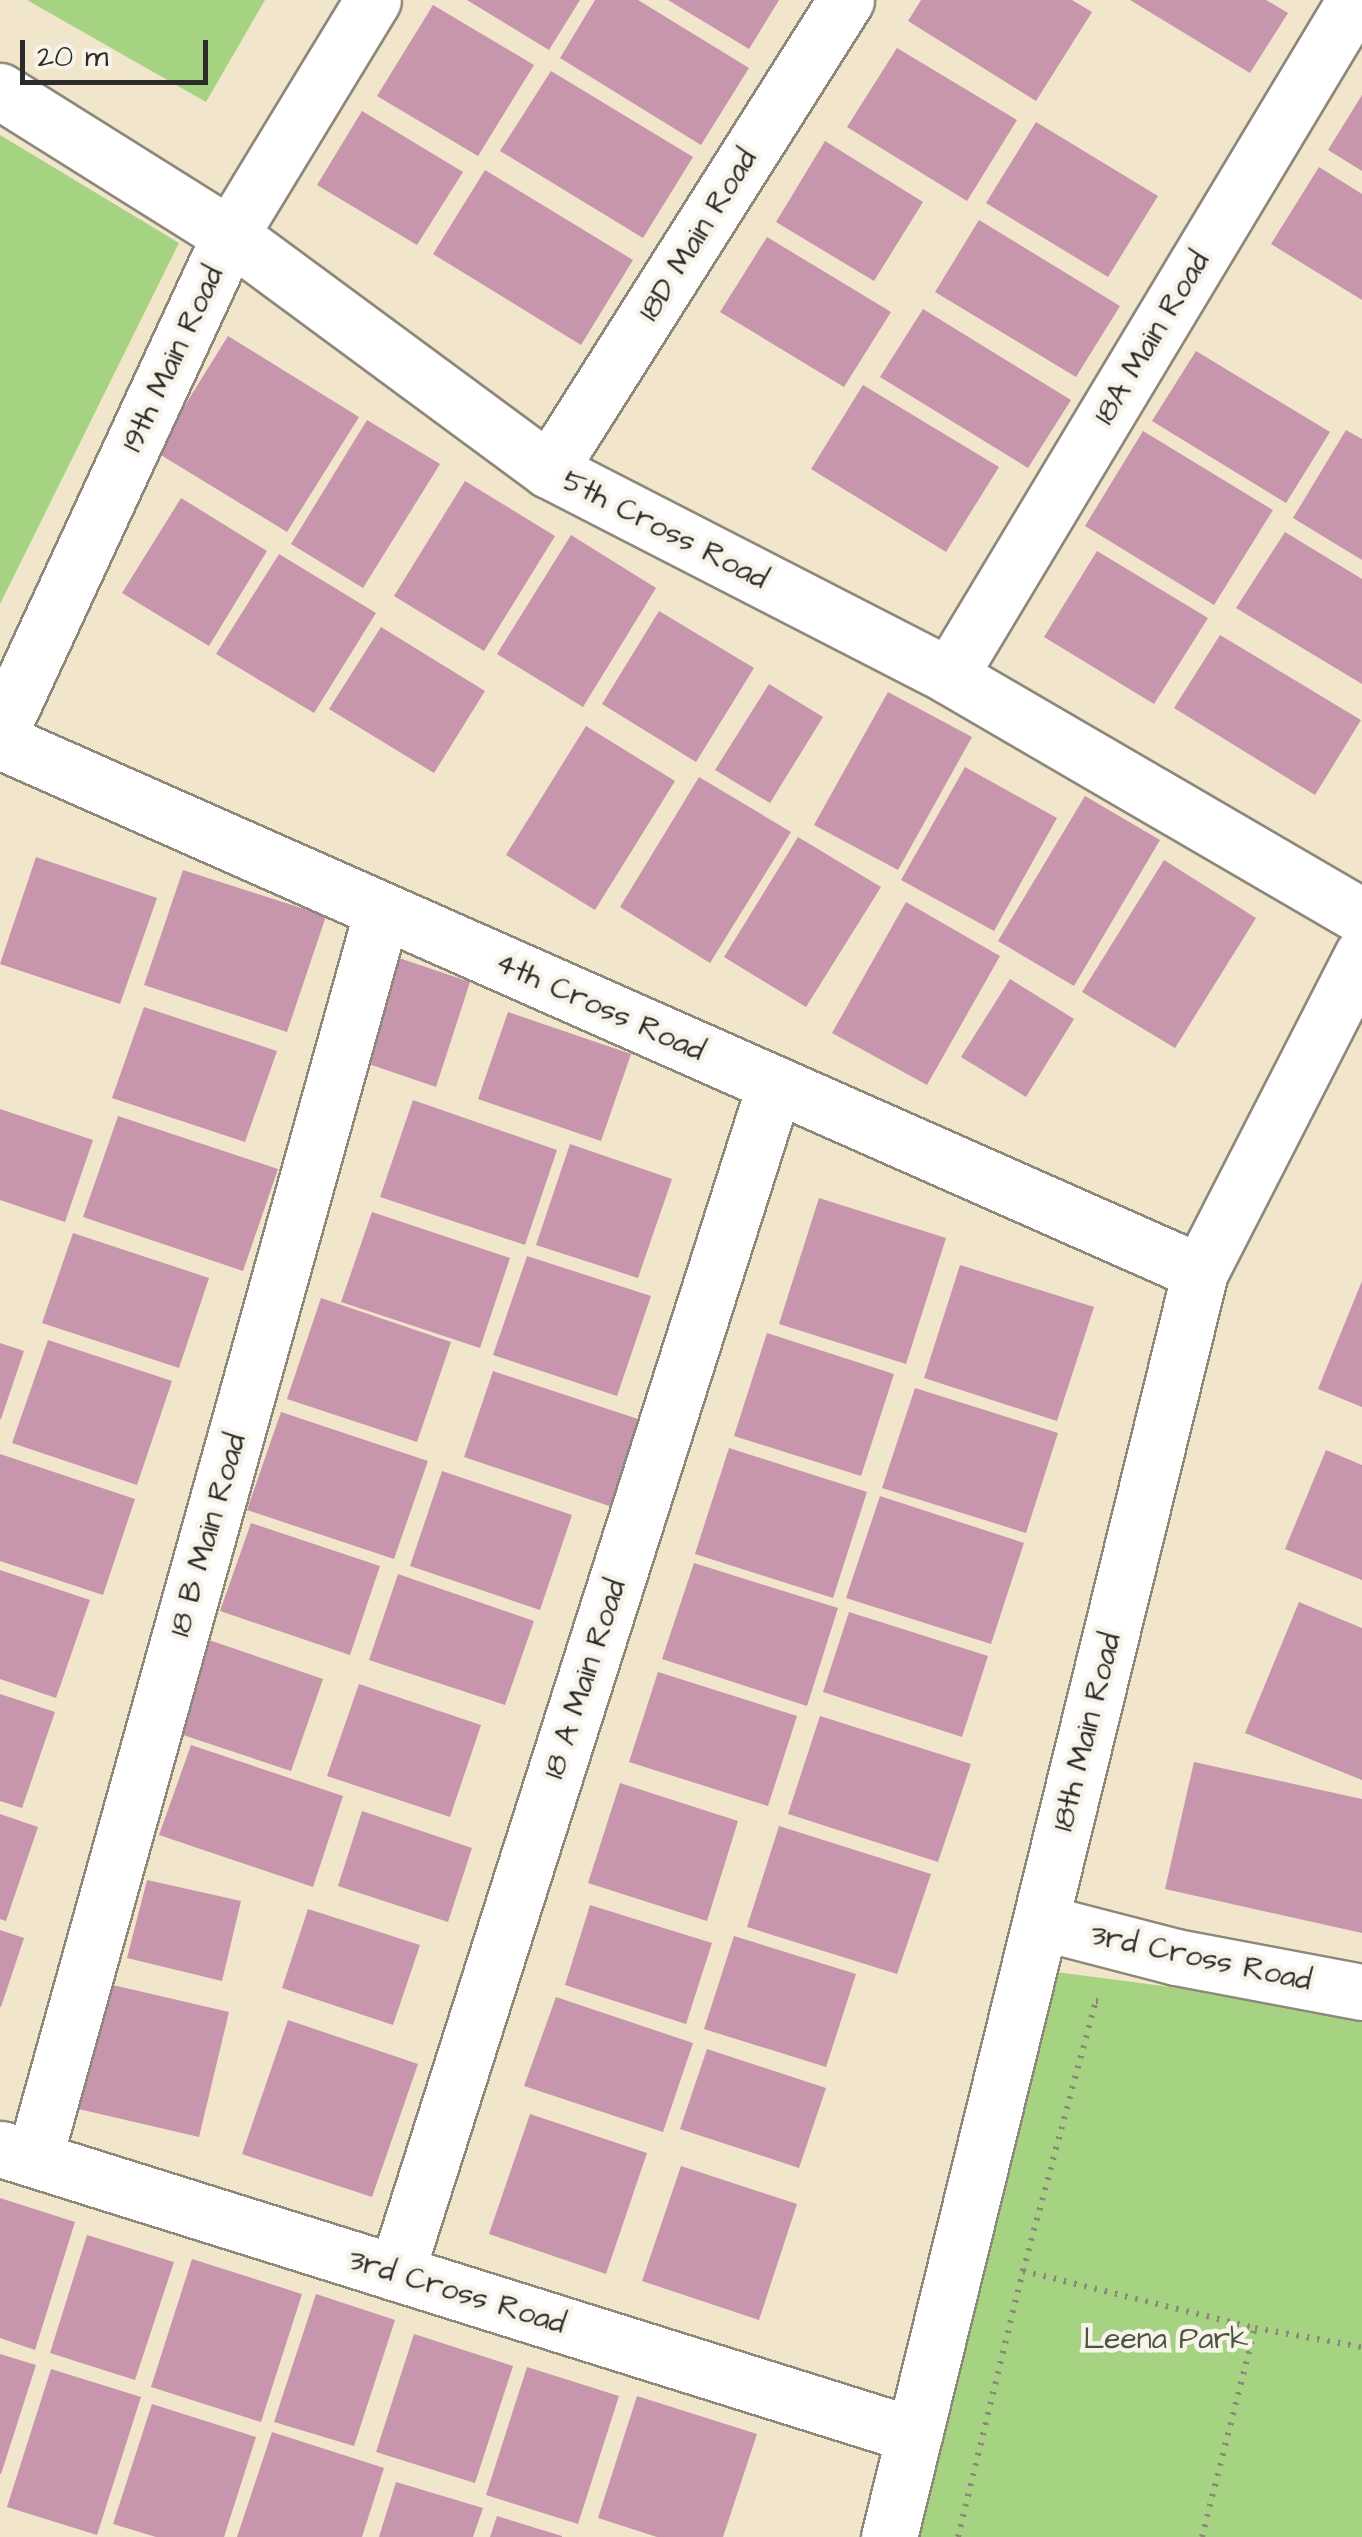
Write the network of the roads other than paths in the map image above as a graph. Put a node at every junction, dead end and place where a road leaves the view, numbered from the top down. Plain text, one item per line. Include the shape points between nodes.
1 (373, 0) edge
2 (846, 0) edge
3 (1355, 0) edge
4 (0, 91) edge
5 (230, 236) junction
6 (550, 470) junction
7 (949, 676) junction
8 (0, 732) edge
9 (0, 741) edge
10 (382, 911) junction
11 (1362, 916) edge
12 (1362, 955) edge
13 (775, 1084) junction
14 (1200, 1272) junction
15 (1040, 1922) junction
16 (1362, 1992) edge
17 (17, 2154) edge
18 (396, 2274) junction
19 (914, 2435) junction
20 (889, 2537) edge

1 - 5 street, 19th Main Road
2 - 6 street, 18D Main Road
3 - 7 street, 18A Main Road
4 - 5 street, 5th Cross Road
5 - 6 street, 5th Cross Road
5 - 8 street, 19th Main Road
6 - 7 street, 5th Cross Road
7 - 11 street, 5th Cross Road
9 - 10 street, 4th Cross Road
10 - 13 street, 4th Cross Road
10 - 17 street, 18 B Main Road
12 - 14 street, 18th Main Road
13 - 14 street, 4th Cross Road
13 - 18 street, 18 A Main Road
14 - 15 street, 18th Main Road
15 - 16 street, 3rd Cross Road via 1176,1957
15 - 19 street, 18th Main Road
17 - 18 street, 3rd Cross Road
18 - 19 street, 3rd Cross Road
19 - 20 street, 18th Main Road

